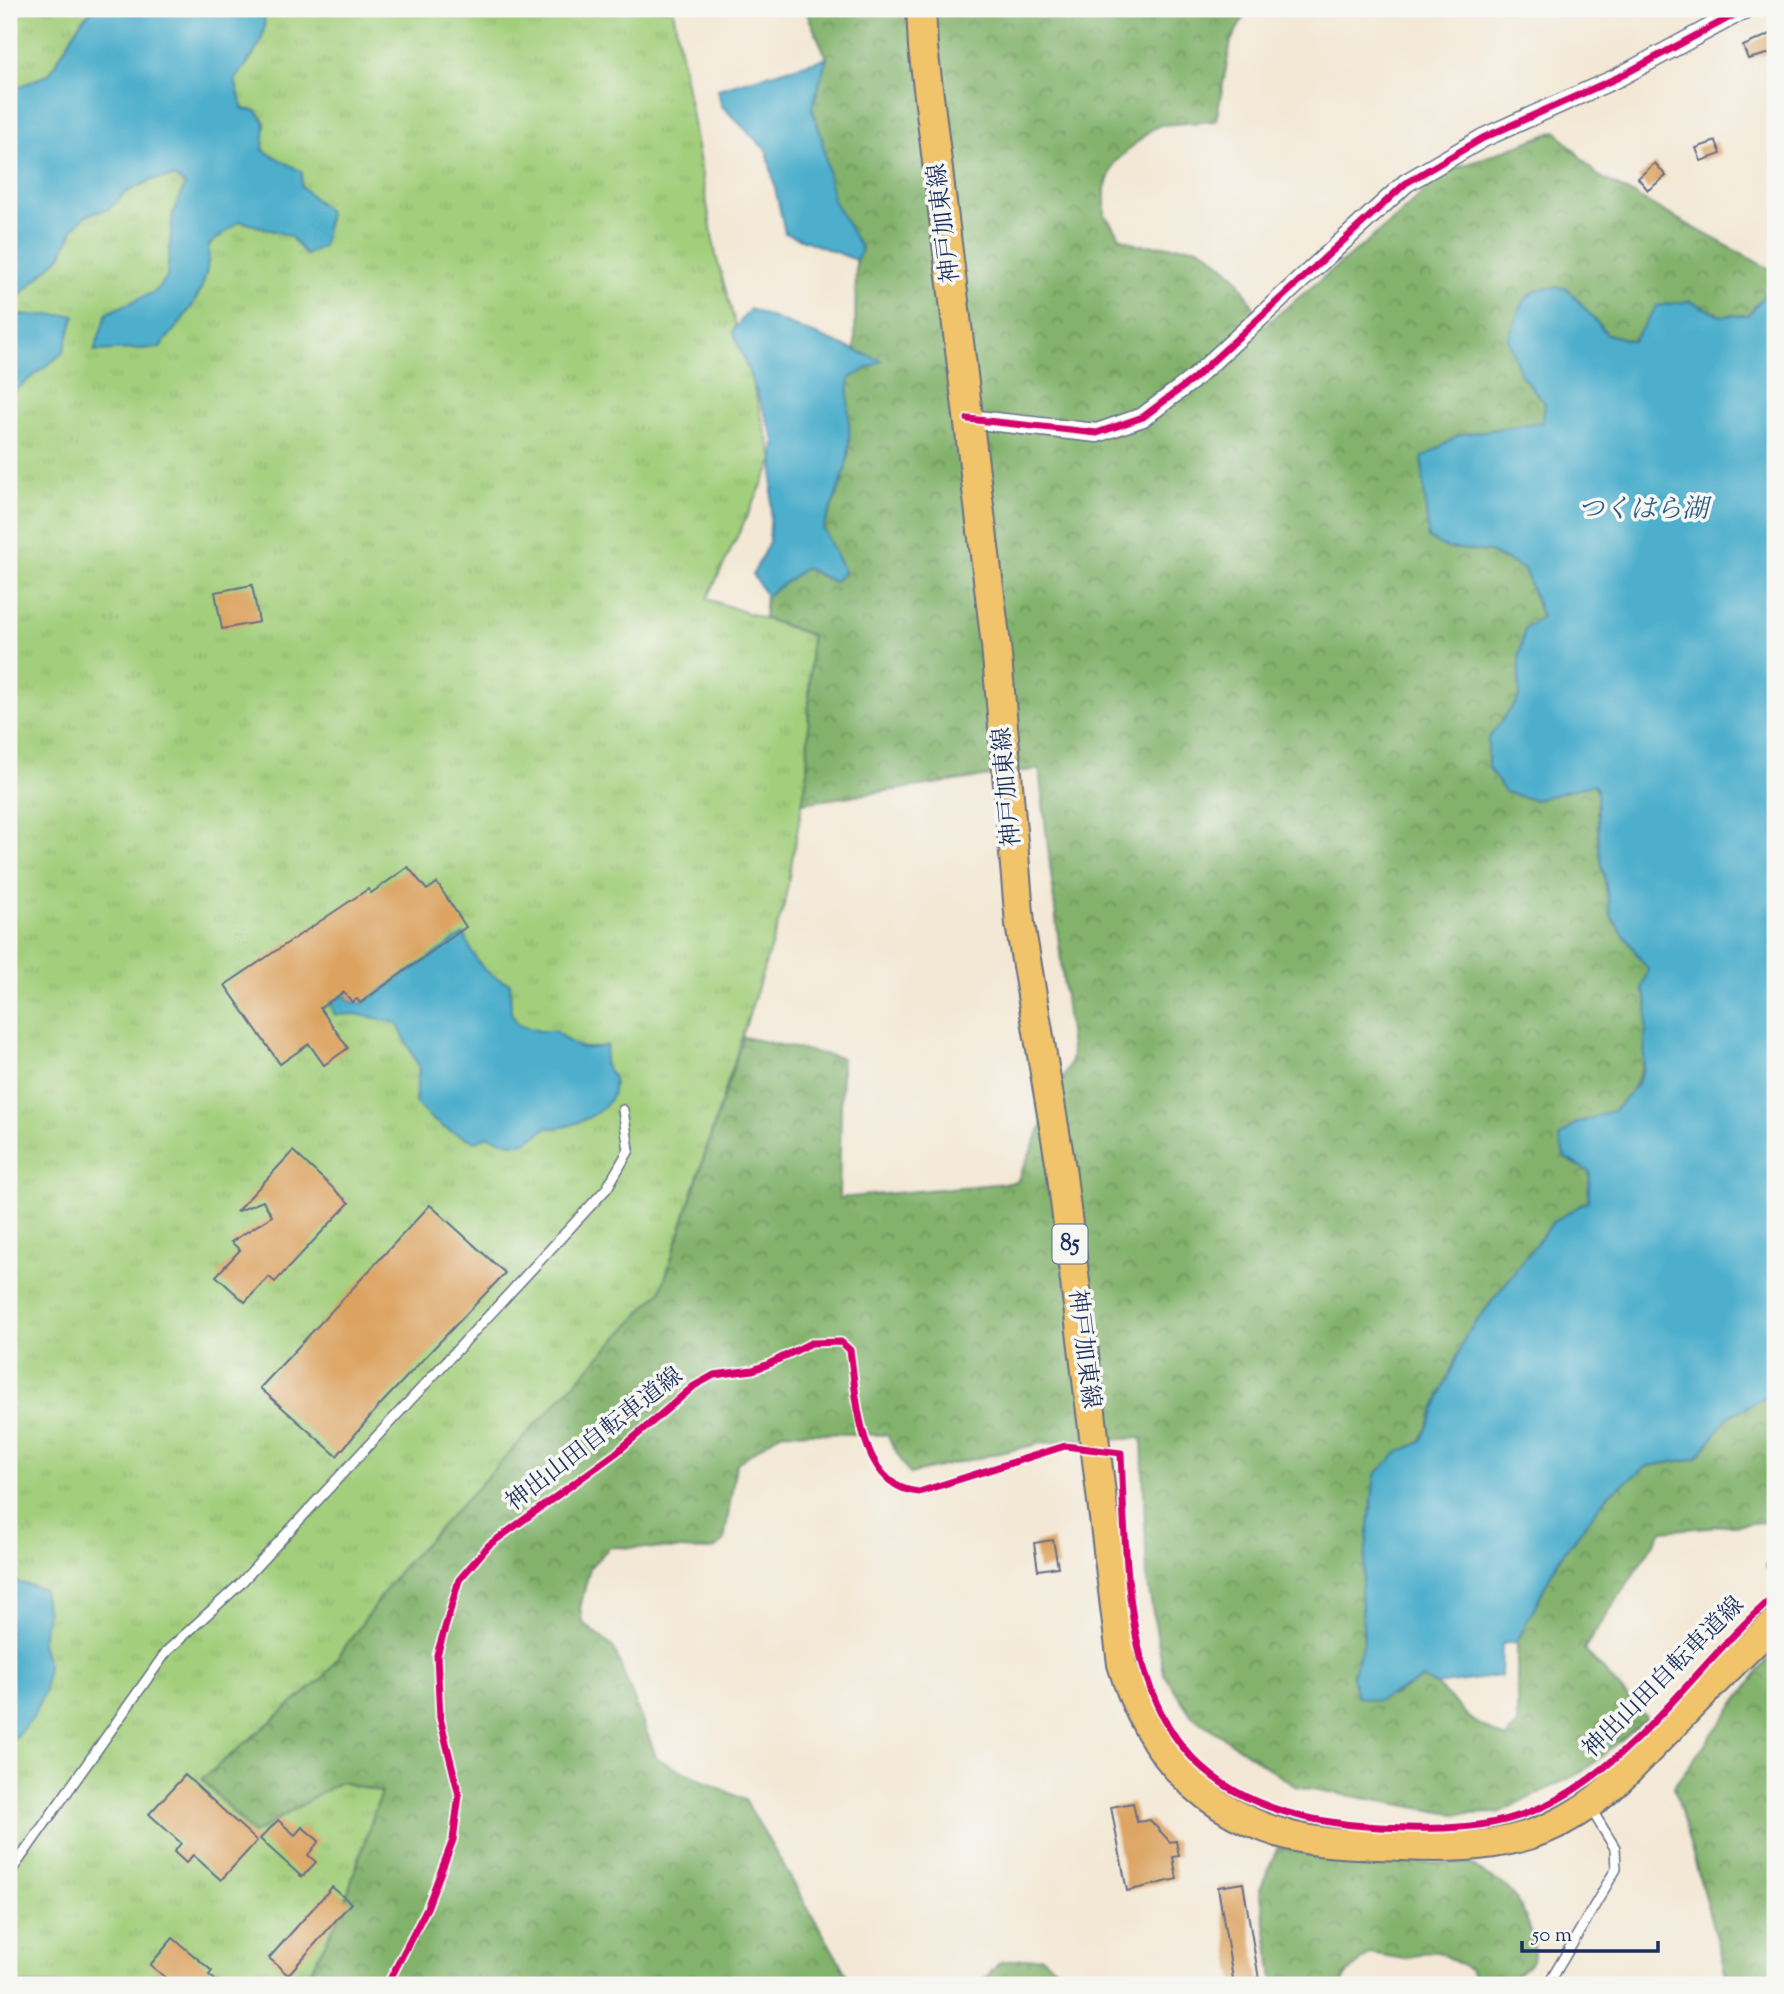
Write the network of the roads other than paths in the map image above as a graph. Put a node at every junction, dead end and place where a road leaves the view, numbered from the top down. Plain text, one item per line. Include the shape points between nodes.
1 (922, 9) edge
2 (1745, 9) edge
3 (968, 419) junction
4 (624, 1110) dead end
5 (1775, 1623) edge
6 (1588, 1805) junction
7 (9, 1874) edge
8 (1548, 1985) edge

1 - 3 main road, 神戸加東線 / 85
2 - 3 street via 1619,77 1483,138 1406,183 1192,380 1143,417 1097,433
3 - 6 main road, 神戸加東線 / 85 via 996,645 1020,924 1060,1168 1122,1664 1137,1711 1177,1770 1206,1796 1250,1821 1292,1836 1410,1846 1495,1844 1558,1824
4 - 7 lane via 629,1150 607,1188 239,1585 167,1651
5 - 6 main road, 神戸加東線 / 85 via 1628,1773
6 - 8 lane via 1615,1848 1616,1869

